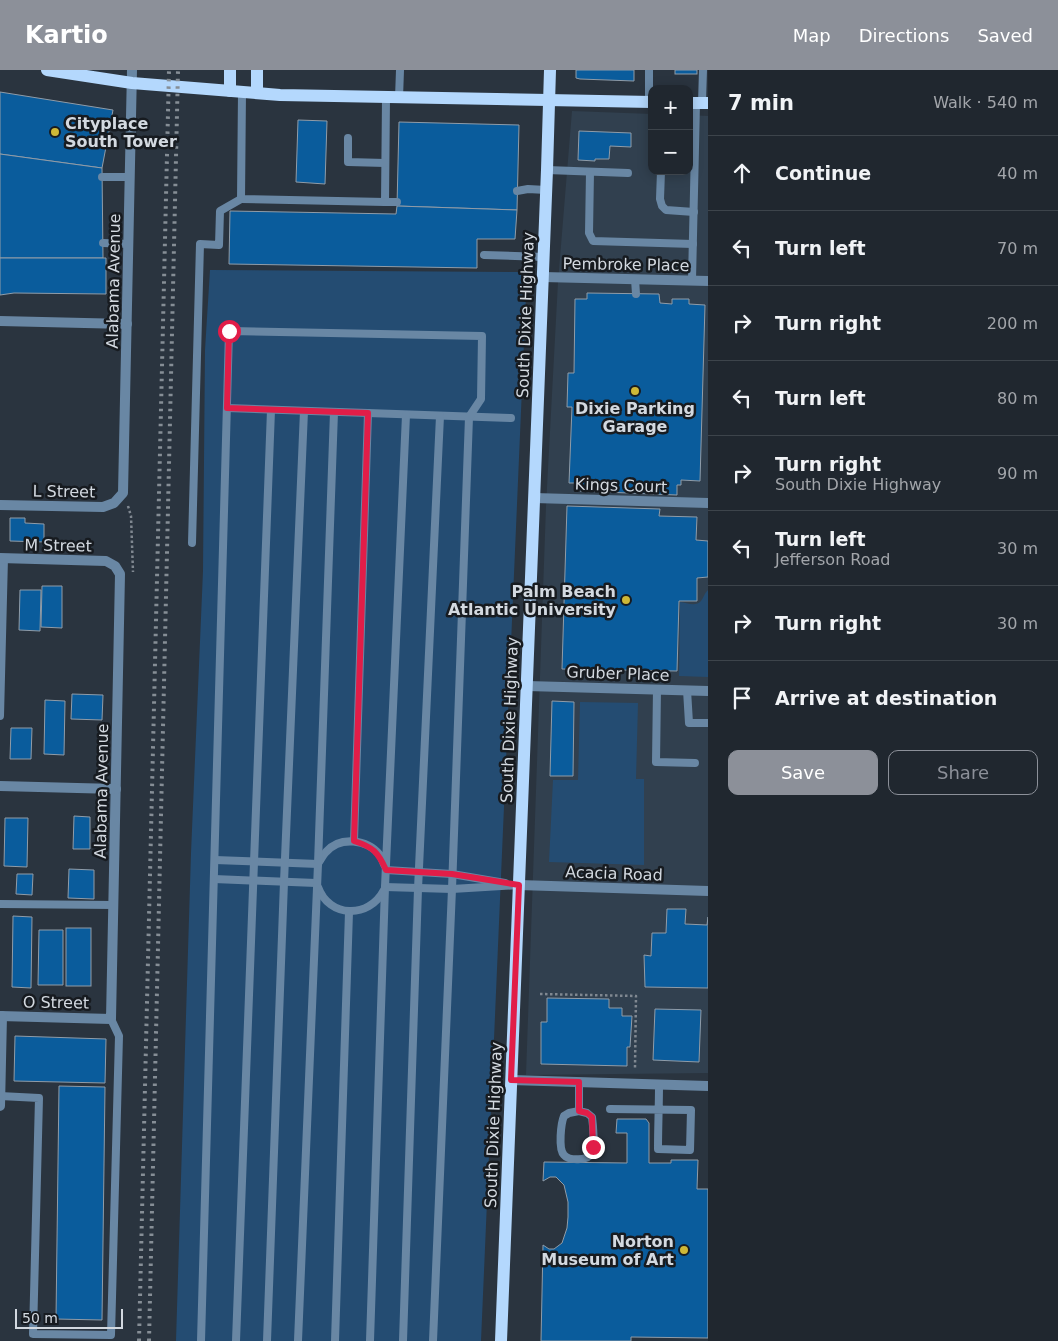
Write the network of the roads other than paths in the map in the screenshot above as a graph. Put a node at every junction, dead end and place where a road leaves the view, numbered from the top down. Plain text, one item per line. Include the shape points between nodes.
1 (47, 70) edge
2 (230, 70) edge
3 (257, 70) edge
4 (400, 70) edge
5 (550, 70) edge
6 (649, 70) edge
7 (703, 70) edge
8 (132, 76) edge
9 (649, 85) edge
10 (236, 92) junction
11 (257, 93) junction
12 (393, 98) junction
13 (549, 101) junction
14 (648, 102) edge
15 (699, 103) edge
16 (348, 138) dead end
17 (385, 163) junction
18 (547, 170) junction
19 (590, 172) junction
20 (628, 173) dead end
21 (661, 175) edge
22 (102, 177) dead end
23 (130, 177) junction
24 (546, 190) junction
25 (517, 191) dead end
26 (241, 199) junction
27 (384, 202) junction
28 (397, 202) dead end
29 (694, 212) junction
30 (103, 243) dead end
31 (129, 244) junction
32 (692, 244) junction
33 (484, 255) dead end
34 (544, 257) junction
35 (543, 277) junction
36 (635, 279) junction
37 (692, 280) junction
38 (708, 281) edge
39 (636, 294) dead end
40 (0, 321) edge
41 (127, 324) junction
42 (227, 408) junction
43 (271, 410) junction
44 (304, 411) junction
45 (334, 412) junction
46 (368, 413) junction
47 (406, 415) junction
48 (440, 416) junction
49 (469, 417) junction
50 (511, 418) dead end
51 (123, 493) joint
52 (534, 498) junction
53 (708, 503) edge
54 (0, 505) edge
55 (192, 543) dead end
56 (2, 558) edge
57 (115, 566) joint
58 (527, 686) junction
59 (657, 689) junction
60 (687, 690) junction
61 (708, 691) edge
62 (0, 716) edge
63 (708, 723) edge
64 (695, 764) dead end
65 (0, 786) edge
66 (116, 788) junction
67 (354, 841) junction
68 (214, 860) junction
69 (253, 861) junction
70 (286, 863) junction
71 (318, 864) junction
72 (386, 870) junction
73 (419, 871) junction
74 (452, 874) junction
75 (214, 879) junction
76 (252, 881) junction
77 (284, 882) junction
78 (316, 882) junction
79 (519, 885) junction
80 (385, 887) junction
81 (418, 888) junction
82 (452, 889) junction
83 (708, 891) edge
84 (0, 904) edge
85 (114, 905) junction
86 (349, 912) junction
87 (1, 1016) edge
88 (111, 1019) junction
89 (511, 1080) junction
90 (579, 1082) junction
91 (659, 1085) junction
92 (708, 1086) edge
93 (0, 1096) edge
94 (0, 1106) edge
95 (610, 1108) dead end
96 (659, 1110) junction
97 (579, 1111) junction
98 (201, 1341) edge
99 (236, 1341) edge
100 (267, 1341) edge
101 (298, 1341) edge
102 (335, 1341) edge
103 (370, 1341) edge
104 (403, 1341) edge
105 (433, 1341) edge
106 (501, 1341) edge

1 - 8 main road
2 - 10 main road
3 - 11 main road
4 - 12 lane
5 - 13 main road, South Dixie Highway
6 - 9 lane
7 - 15 lane
8 - 10 main road
8 - 23 street, Alabama Avenue
10 - 11 main road
10 - 26 lane
11 - 12 main road
12 - 13 main road
12 - 17 lane
13 - 14 main road
13 - 18 main road, South Dixie Highway
15 - 29 lane
16 - 17 lane via 348,162
17 - 27 lane
18 - 19 lane
18 - 24 main road, South Dixie Highway
19 - 20 lane
19 - 32 lane via 589,233 593,241
21 - 29 lane via 662,206 666,210
22 - 23 lane
23 - 31 street, Alabama Avenue
24 - 25 lane
24 - 34 main road, South Dixie Highway
26 - 27 lane
26 - 55 lane via 220,211 219,245 200,244
27 - 28 lane
29 - 32 lane
30 - 31 lane
31 - 41 street, Alabama Avenue
32 - 37 lane
33 - 34 lane
34 - 35 main road, South Dixie Highway
35 - 36 street, Pembroke Place
35 - 52 main road, South Dixie Highway
36 - 37 street, Pembroke Place
36 - 39 lane
37 - 38 street, Pembroke Place
40 - 41 street
41 - 51 street, Alabama Avenue
42 - 43 lane
42 - 49 lane via 229,331 482,336 481,399
42 - 68 lane
43 - 44 lane
43 - 69 lane
44 - 45 lane
44 - 70 lane
45 - 46 lane
45 - 71 lane
46 - 47 lane
46 - 67 lane
47 - 48 lane
47 - 72 lane
48 - 49 lane
48 - 73 lane
49 - 50 lane
49 - 74 lane
51 - 54 street, L Street via 114,503 103,507
52 - 53 street, Kings Court
52 - 58 main road, South Dixie Highway
56 - 57 street, M Street via 106,561
56 - 62 lane
57 - 66 street, Alabama Avenue via 120,574
58 - 59 street, Gruber Place
58 - 79 main road, South Dixie Highway
59 - 60 street, Gruber Place
59 - 64 lane via 656,762
60 - 61 street, Gruber Place
60 - 63 lane via 689,723
65 - 66 street
66 - 85 street, Alabama Avenue
67 - 71 lane via 339,843 326,851
67 - 72 lane via 374,850
68 - 69 lane
68 - 75 lane
69 - 70 lane
69 - 76 lane
70 - 71 lane
70 - 77 lane
71 - 78 lane
72 - 73 lane
72 - 80 lane
73 - 74 lane
73 - 81 lane
74 - 79 lane
74 - 82 lane
75 - 76 lane
75 - 98 lane
76 - 77 lane
76 - 99 lane
77 - 78 lane
77 - 100 lane
78 - 86 lane via 328,903
78 - 101 lane
79 - 82 lane
79 - 83 street, Acacia Road
79 - 89 main road, South Dixie Highway
80 - 81 lane
80 - 86 lane via 372,906
80 - 103 lane
81 - 82 lane
81 - 104 lane
82 - 105 lane
84 - 85 lane
85 - 88 street, Alabama Avenue
86 - 102 lane
87 - 88 street, O Street
87 - 93 street
88 - 93 lane via 119,1036 111,1335 33,1334 39,1098
89 - 90 street
89 - 106 main road, South Dixie Highway
90 - 91 street
90 - 97 lane
91 - 92 street
91 - 96 lane
93 - 94 street
95 - 96 lane
96 - 96 lane via 658,1149 690,1150 691,1110
97 - 97 lane via 569,1113 562,1120 561,1150 573,1159 587,1158 593,1147 592,1117

